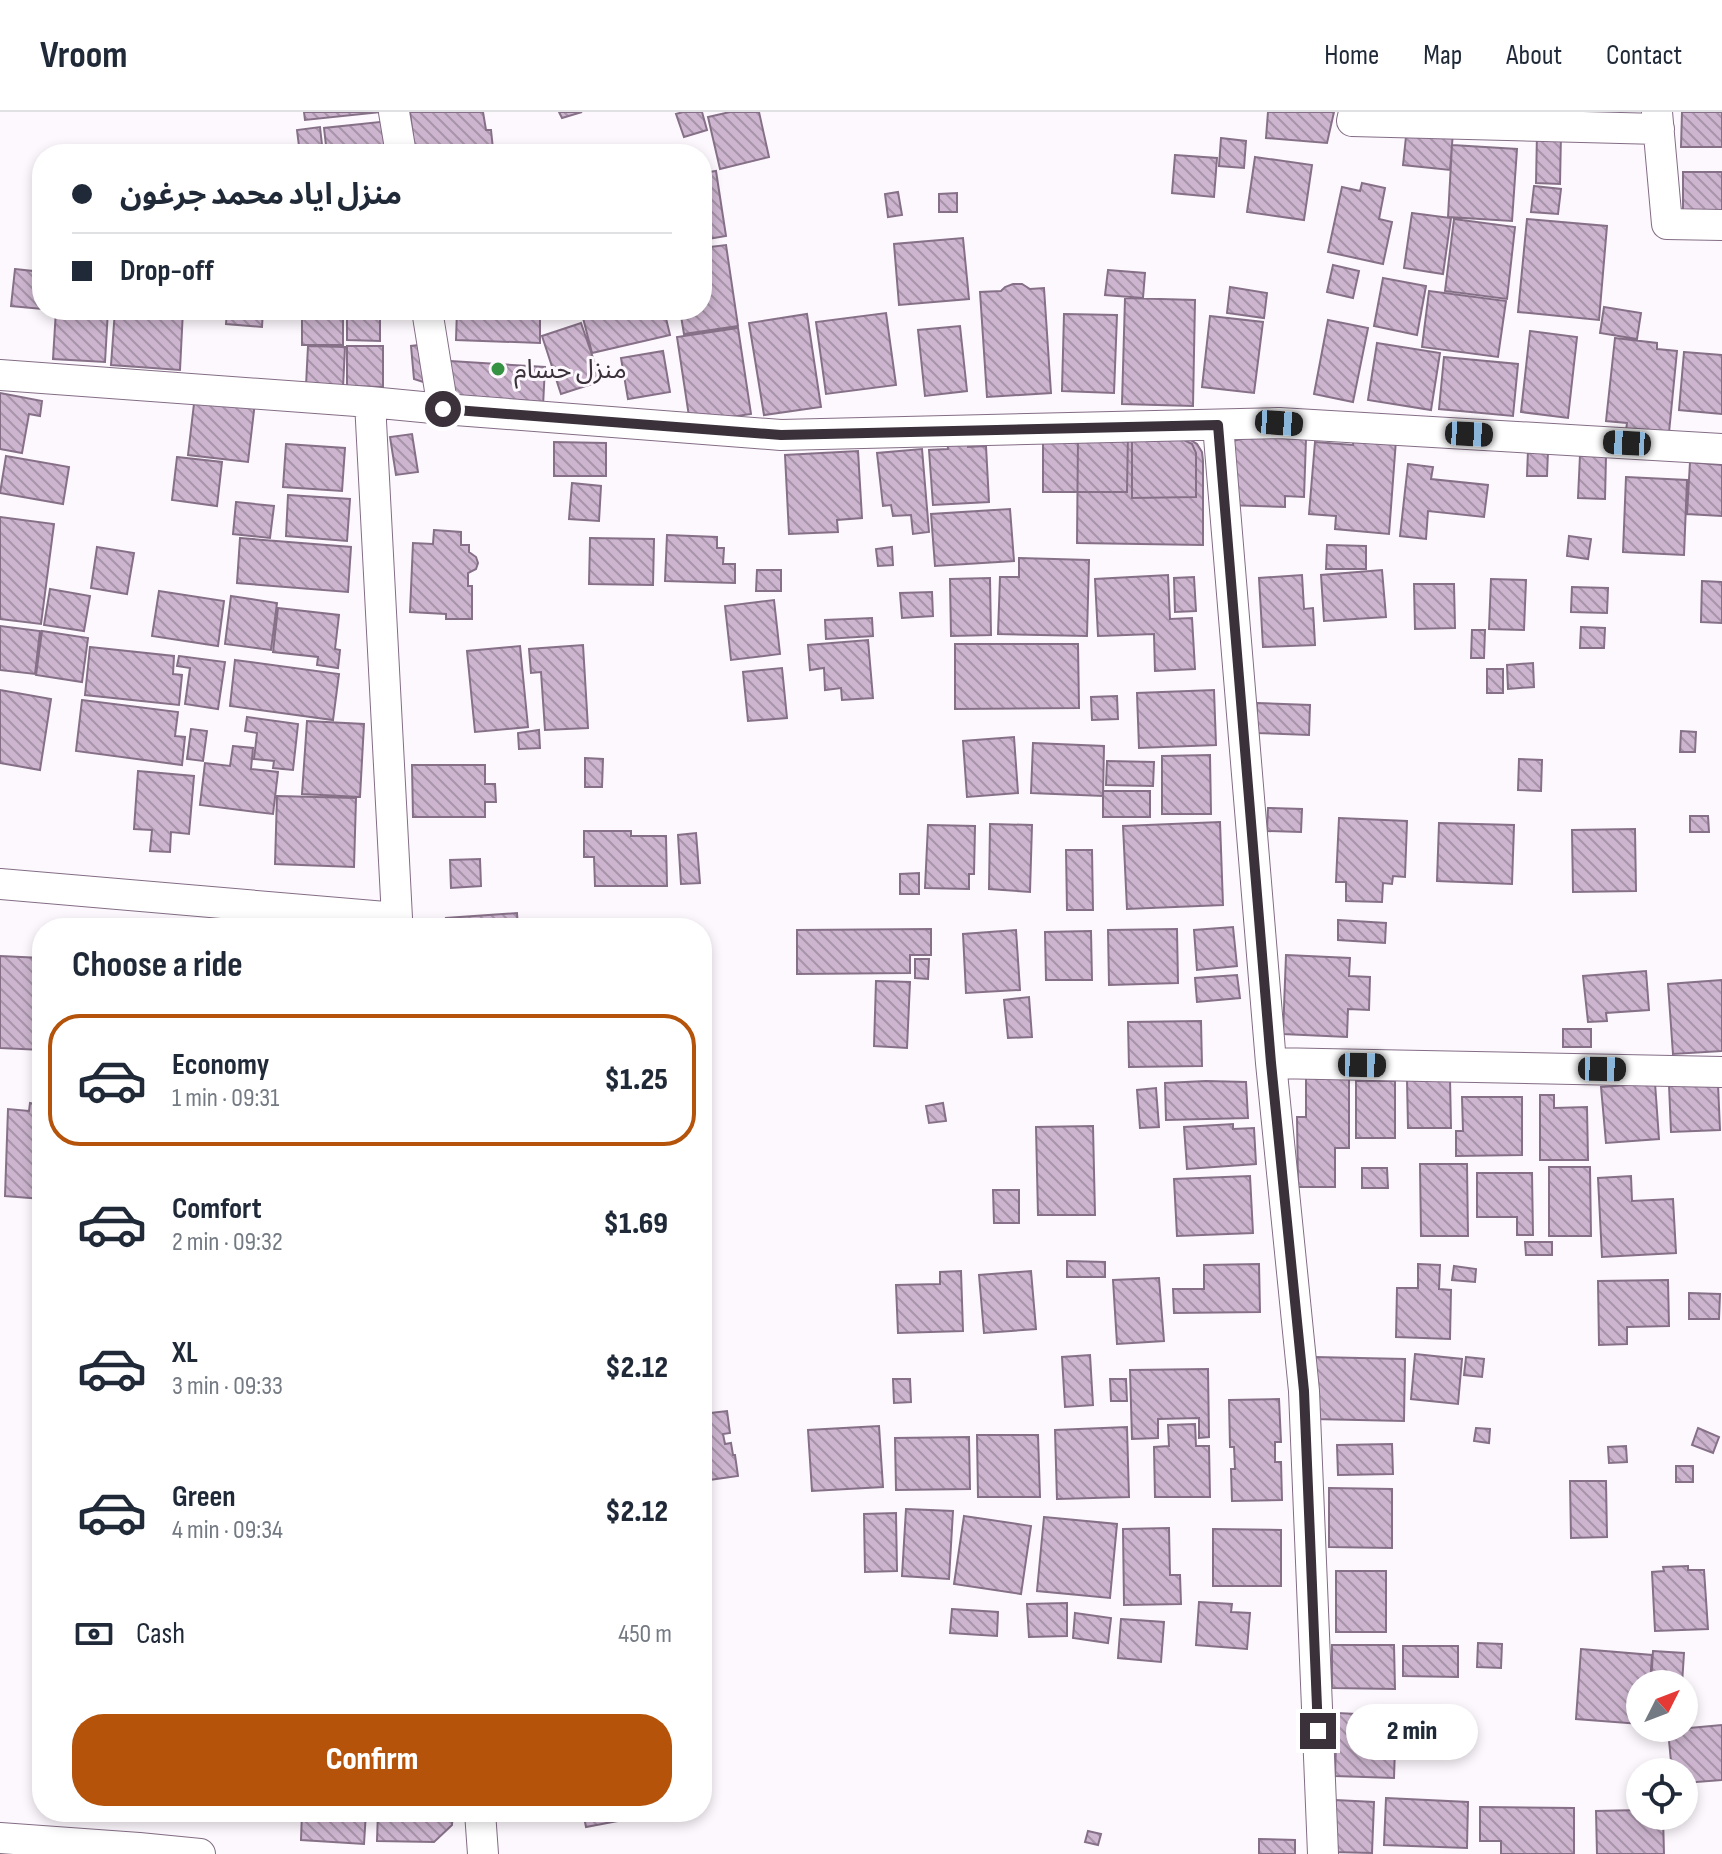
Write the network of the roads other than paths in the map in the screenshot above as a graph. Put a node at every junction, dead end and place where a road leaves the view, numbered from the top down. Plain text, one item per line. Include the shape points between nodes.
1 (394, 112) edge
2 (1354, 112) edge
3 (1658, 121) edge
4 (399, 144) edge
5 (1722, 225) edge
6 (429, 320) edge
7 (0, 375) edge
8 (370, 402) junction
9 (443, 409) junction
10 (1218, 425) junction
11 (1722, 449) edge
12 (0, 884) edge
13 (346, 918) edge
14 (397, 918) edge
15 (1271, 1063) junction
16 (1722, 1072) edge
17 (481, 1822) edge
18 (0, 1838) edge
19 (139, 1851) edge
20 (200, 1854) edge
21 (483, 1854) edge
22 (1323, 1854) edge

1 - 4 street
2 - 3 street via 1352,121
3 - 5 street via 1667,224
6 - 9 street
7 - 8 street
8 - 9 street
8 - 14 street
9 - 10 street via 781,435
10 - 11 street via 1279,423
10 - 15 street
12 - 13 street
15 - 16 street
15 - 22 street via 1304,1391
17 - 21 street
18 - 19 street
19 - 20 street

